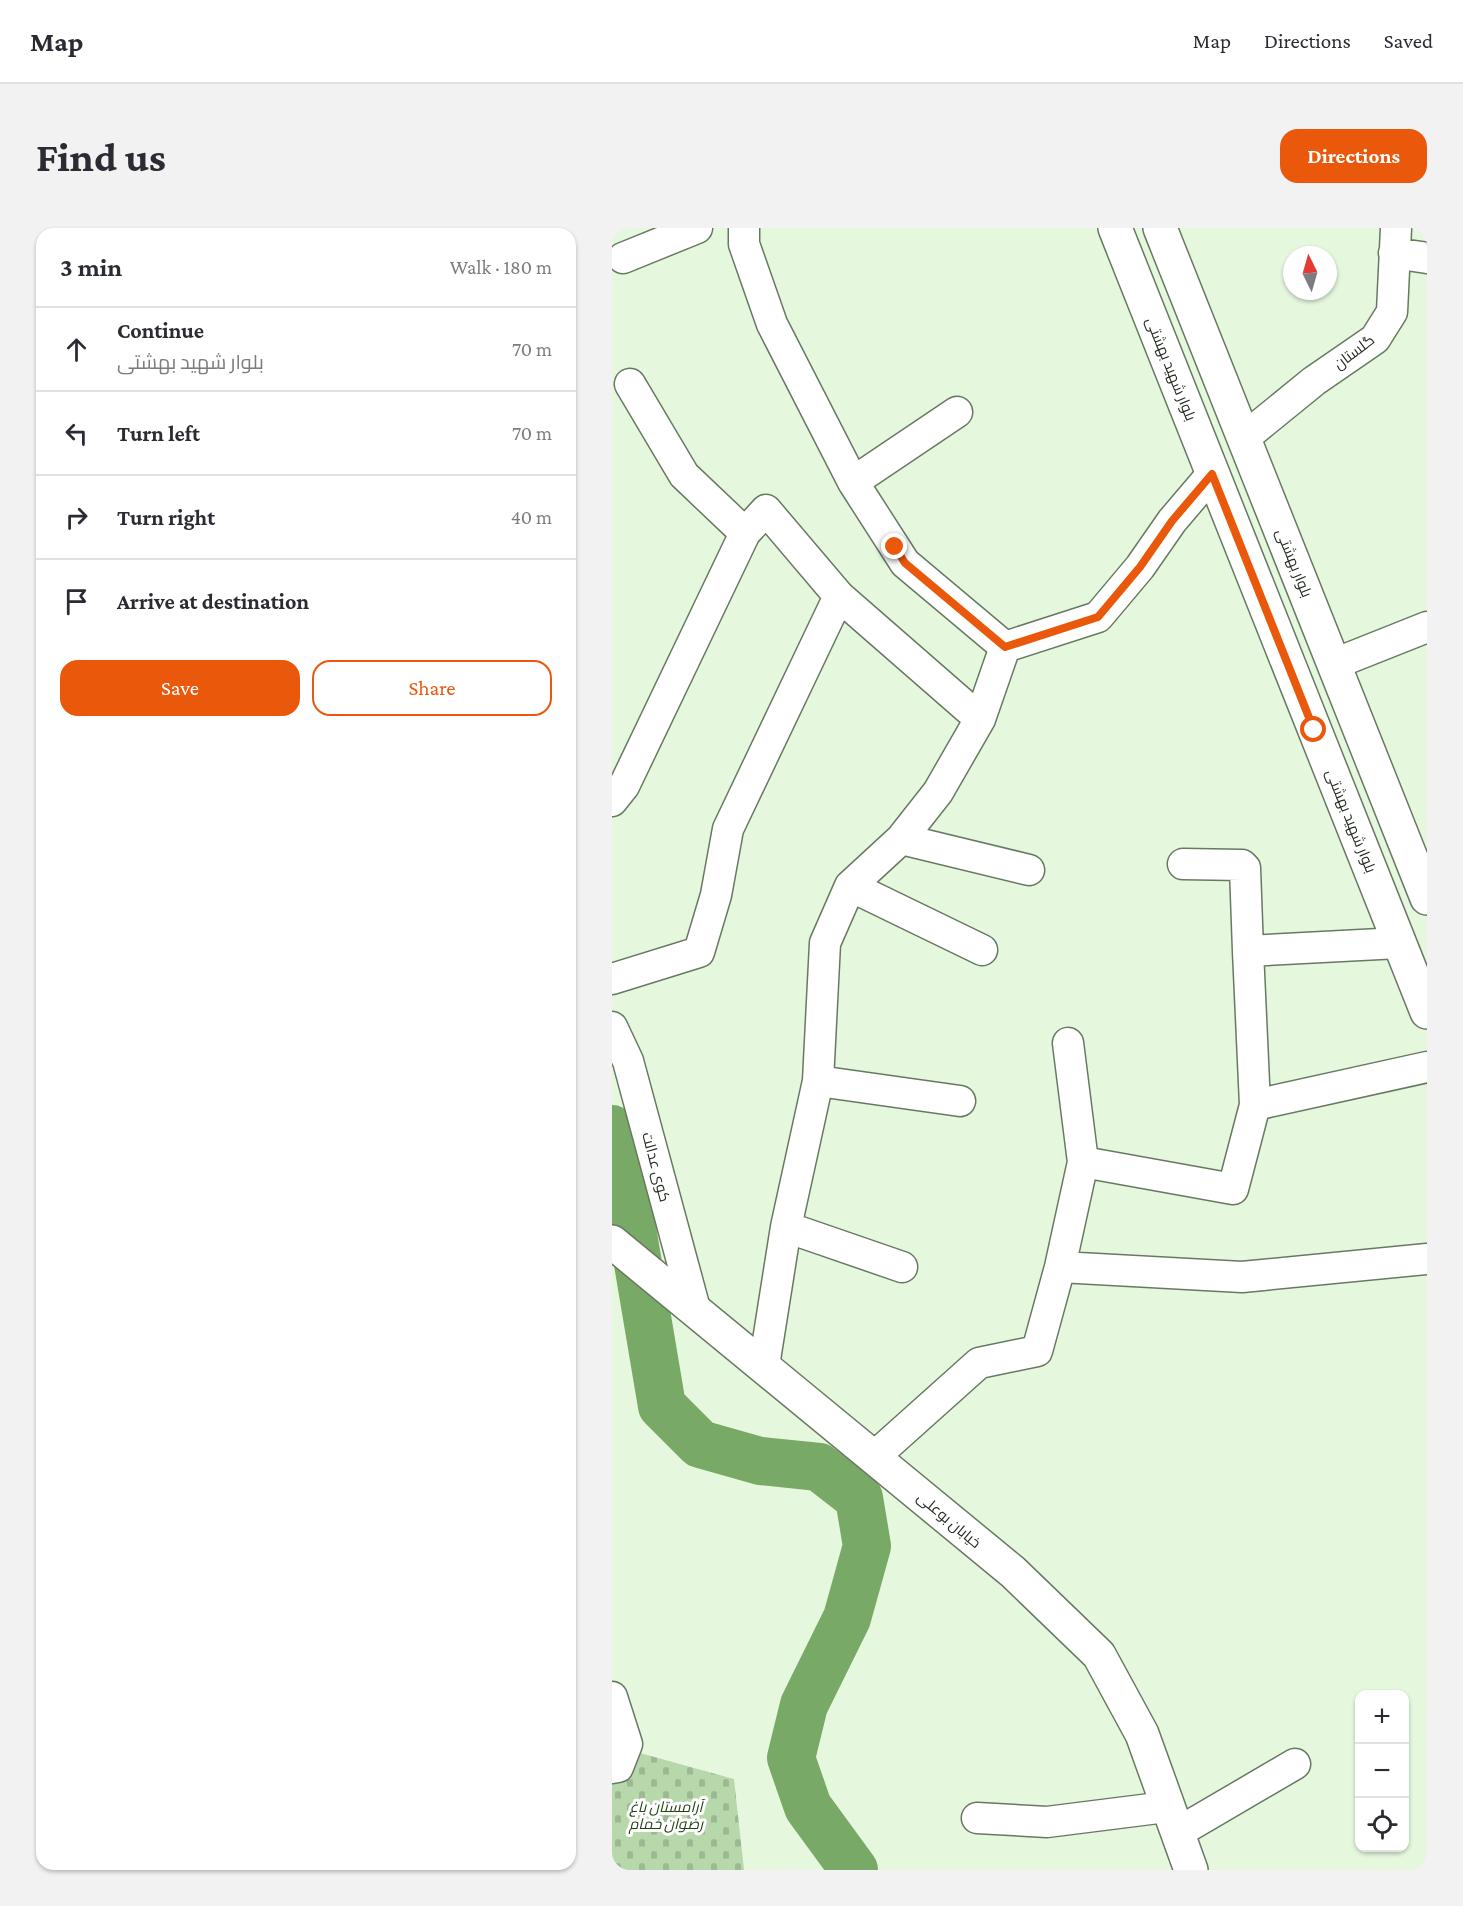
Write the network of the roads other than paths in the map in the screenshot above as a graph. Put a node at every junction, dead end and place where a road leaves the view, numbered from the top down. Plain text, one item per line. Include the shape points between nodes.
1 (697, 228) edge
2 (744, 228) edge
3 (1115, 228) edge
4 (1160, 228) edge
5 (1395, 240) edge
6 (623, 258) dead end
7 (1427, 258) edge
8 (630, 384) dead end
9 (957, 412) dead end
10 (1244, 438) junction
11 (1212, 474) junction
12 (853, 482) junction
13 (745, 533) junction
14 (839, 596) junction
15 (1427, 627) edge
16 (1005, 647) junction
17 (1334, 664) junction
18 (980, 719) junction
19 (612, 801) edge
20 (901, 839) junction
21 (1184, 864) dead end
22 (1029, 870) dead end
23 (850, 886) junction
24 (1427, 898) edge
25 (1399, 943) junction
26 (982, 950) dead end
27 (1248, 951) junction
28 (612, 979) edge
29 (1427, 1012) edge
30 (612, 1027) edge
31 (1068, 1043) dead end
32 (1427, 1067) edge
33 (818, 1081) junction
34 (960, 1101) dead end
35 (1255, 1105) junction
36 (1083, 1162) junction
37 (786, 1227) junction
38 (612, 1242) edge
39 (1427, 1259) edge
40 (902, 1267) dead end
41 (1060, 1267) junction
42 (694, 1308) junction
43 (764, 1366) junction
44 (874, 1457) junction
45 (612, 1697) edge
46 (1295, 1764) dead end
47 (612, 1768) edge
48 (977, 1818) dead end
49 (1172, 1820) junction
50 (1191, 1870) edge

1 - 6 street
2 - 12 street via 744,244 772,324
3 - 11 main road, بلوار شهید بهشتی
4 - 10 main road, بلوار بهشتی
5 - 7 street
5 - 10 street, گلستان via 1392,312 1375,339 1314,381
8 - 13 street via 684,475
9 - 12 street
10 - 17 main road, بلوار بهشتی
11 - 16 street via 1098,617
11 - 25 main road, بلوار شهید بهشتی
12 - 16 street via 905,563
13 - 14 street via 766,510
13 - 19 street via 624,786
14 - 18 street
14 - 28 street via 728,829 716,895 699,952
15 - 17 street
16 - 18 street
17 - 24 main road, بلوار بهشتی
18 - 20 street via 938,792
20 - 22 street
20 - 23 street
21 - 27 street via 1245,868
23 - 26 street
23 - 33 street via 825,943
25 - 27 street
25 - 29 main road, بلوار شهید بهشتی
27 - 35 street
30 - 42 street, کوی عدالت via 627,1060
31 - 36 street
32 - 35 street
33 - 34 street
33 - 37 street
35 - 36 street via 1233,1189
36 - 41 street
37 - 40 street
37 - 43 street
38 - 42 main road, خیابان بوعلی
39 - 41 street via 1242,1277
41 - 44 street via 1037,1351 979,1363
42 - 43 main road, خیابان بوعلی
43 - 44 main road, خیابان بوعلی
44 - 49 main road, خیابان بوعلی via 1012,1572 1099,1655 1142,1734
45 - 47 street via 627,1744 618,1767
46 - 49 street
48 - 49 street via 1047,1822
49 - 50 main road, خیابان بوعلی

